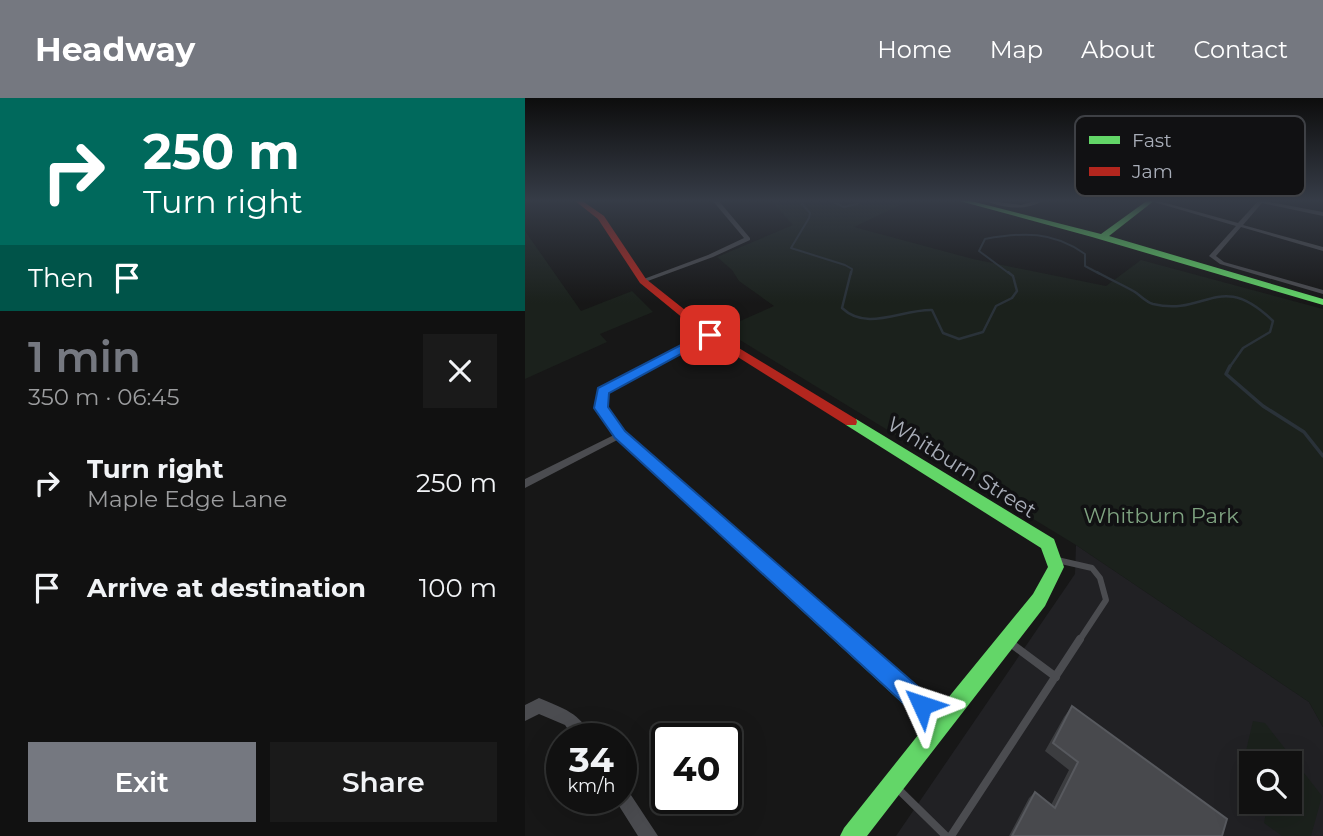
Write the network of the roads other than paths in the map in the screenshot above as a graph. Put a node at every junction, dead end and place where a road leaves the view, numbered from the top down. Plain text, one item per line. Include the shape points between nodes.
1 (612, 234) edge
2 (744, 234) edge
3 (1094, 234) edge
4 (1107, 234) edge
5 (1233, 234) edge
6 (1268, 234) edge
7 (1104, 237) junction
8 (1323, 249) edge
9 (643, 281) junction
10 (1323, 292) edge
11 (1323, 302) edge
12 (710, 335) junction
13 (620, 435) junction
14 (525, 484) edge
15 (1054, 559) junction
16 (1006, 640) junction
17 (1056, 677) junction
18 (525, 713) edge
19 (572, 723) edge
20 (939, 723) junction
21 (893, 784) junction
22 (634, 814) edge
23 (649, 836) edge
24 (852, 836) edge
25 (949, 836) edge

1 - 9 street, Whitburn Street
2 - 9 street via 748,239 731,248
3 - 7 street
4 - 7 street
5 - 10 street via 1212,256 1222,263
6 - 8 street
7 - 11 street
9 - 12 street, Whitburn Street
12 - 13 street via 602,391 601,408
12 - 15 street, Whitburn Street via 1048,544
13 - 14 street
13 - 20 street
15 - 16 street via 1056,567 1039,600
15 - 17 lane via 1089,565 1100,576 1106,600
16 - 17 lane
16 - 20 street
17 - 25 lane
18 - 19 street via 539,706
20 - 21 street
21 - 24 street
21 - 25 lane
22 - 23 street

